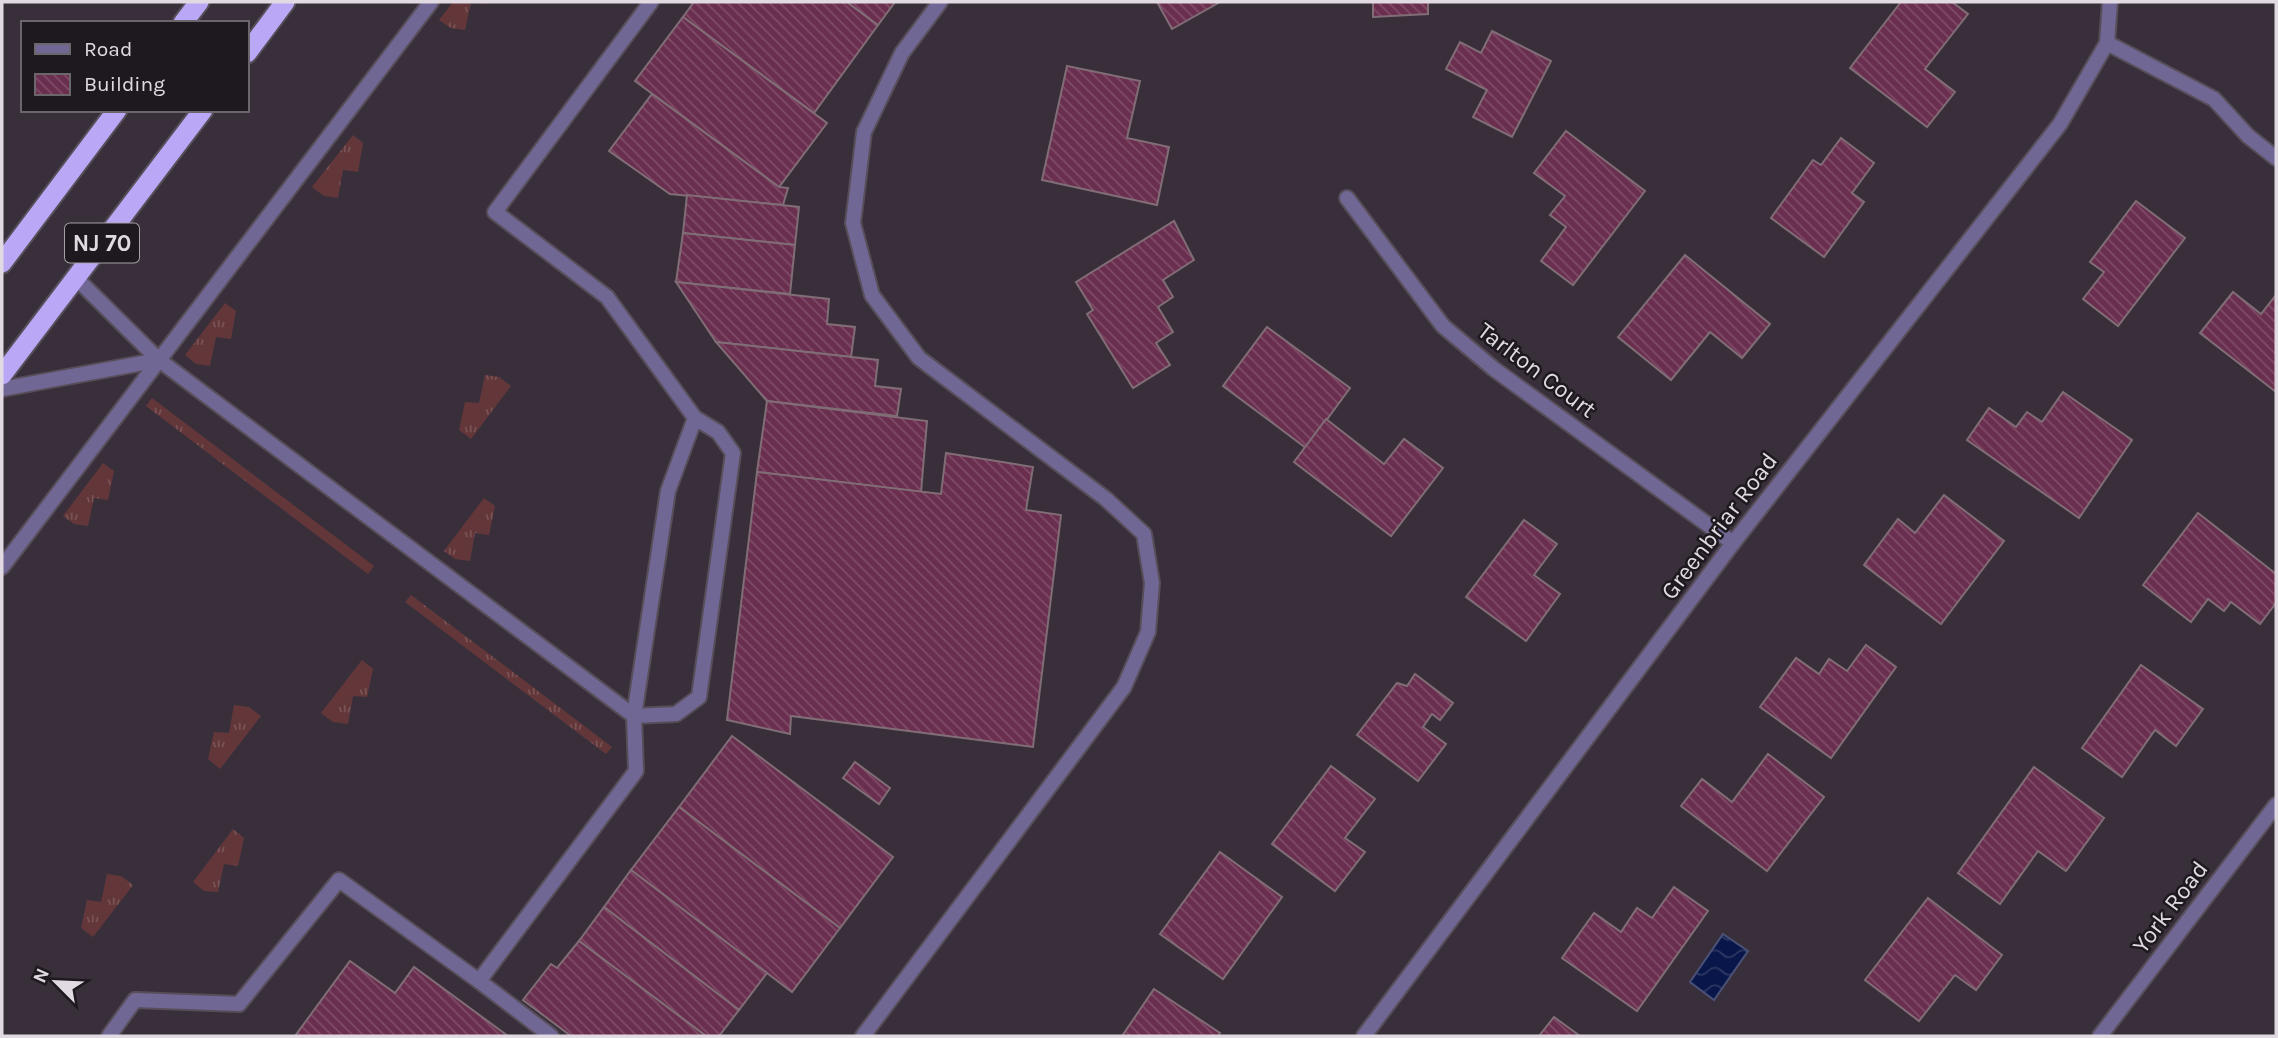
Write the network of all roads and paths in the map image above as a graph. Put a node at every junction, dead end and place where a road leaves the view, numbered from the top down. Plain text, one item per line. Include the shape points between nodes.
1 (199, 2) edge
2 (285, 2) edge
3 (430, 2) edge
4 (651, 2) edge
5 (940, 2) edge
6 (2110, 2) edge
7 (185, 21) edge
8 (2107, 43) junction
9 (248, 51) edge
10 (115, 112) edge
11 (201, 112) edge
12 (2276, 158) edge
13 (1347, 198) dead end
14 (2, 263) edge
15 (76, 278) junction
16 (159, 360) junction
17 (2, 375) edge
18 (2, 389) edge
19 (695, 418) junction
20 (1733, 543) junction
21 (2, 567) edge
22 (634, 716) junction
23 (2276, 805) edge
24 (479, 981) junction
25 (109, 1036) edge
26 (551, 1036) edge
27 (863, 1036) edge
28 (1364, 1036) edge
29 (2100, 1036) edge

1 - 7 highway
2 - 9 highway
3 - 16 street
4 - 19 street via 495,212 607,298
5 - 27 street via 902,52 864,132 853,223 872,295 919,358 1106,499 1144,534 1152,583 1150,616 1148,632 1124,687
6 - 8 street
8 - 12 street via 2214,99
8 - 20 street, Greenbriar Road via 2060,124
10 - 14 highway, NJ 70
11 - 15 highway, NJ 70
13 - 20 street, Tarlton Court via 1443,327
15 - 16 street
15 - 17 highway, NJ 70
16 - 18 street
16 - 21 street
16 - 22 street
19 - 22 street via 668,491
19 - 22 street via 718,432 733,453 699,697 676,714
20 - 28 street, Greenbriar Road
22 - 24 street via 636,771
23 - 29 street, York Road
24 - 25 street via 339,880 239,1004 135,1000
24 - 26 street

